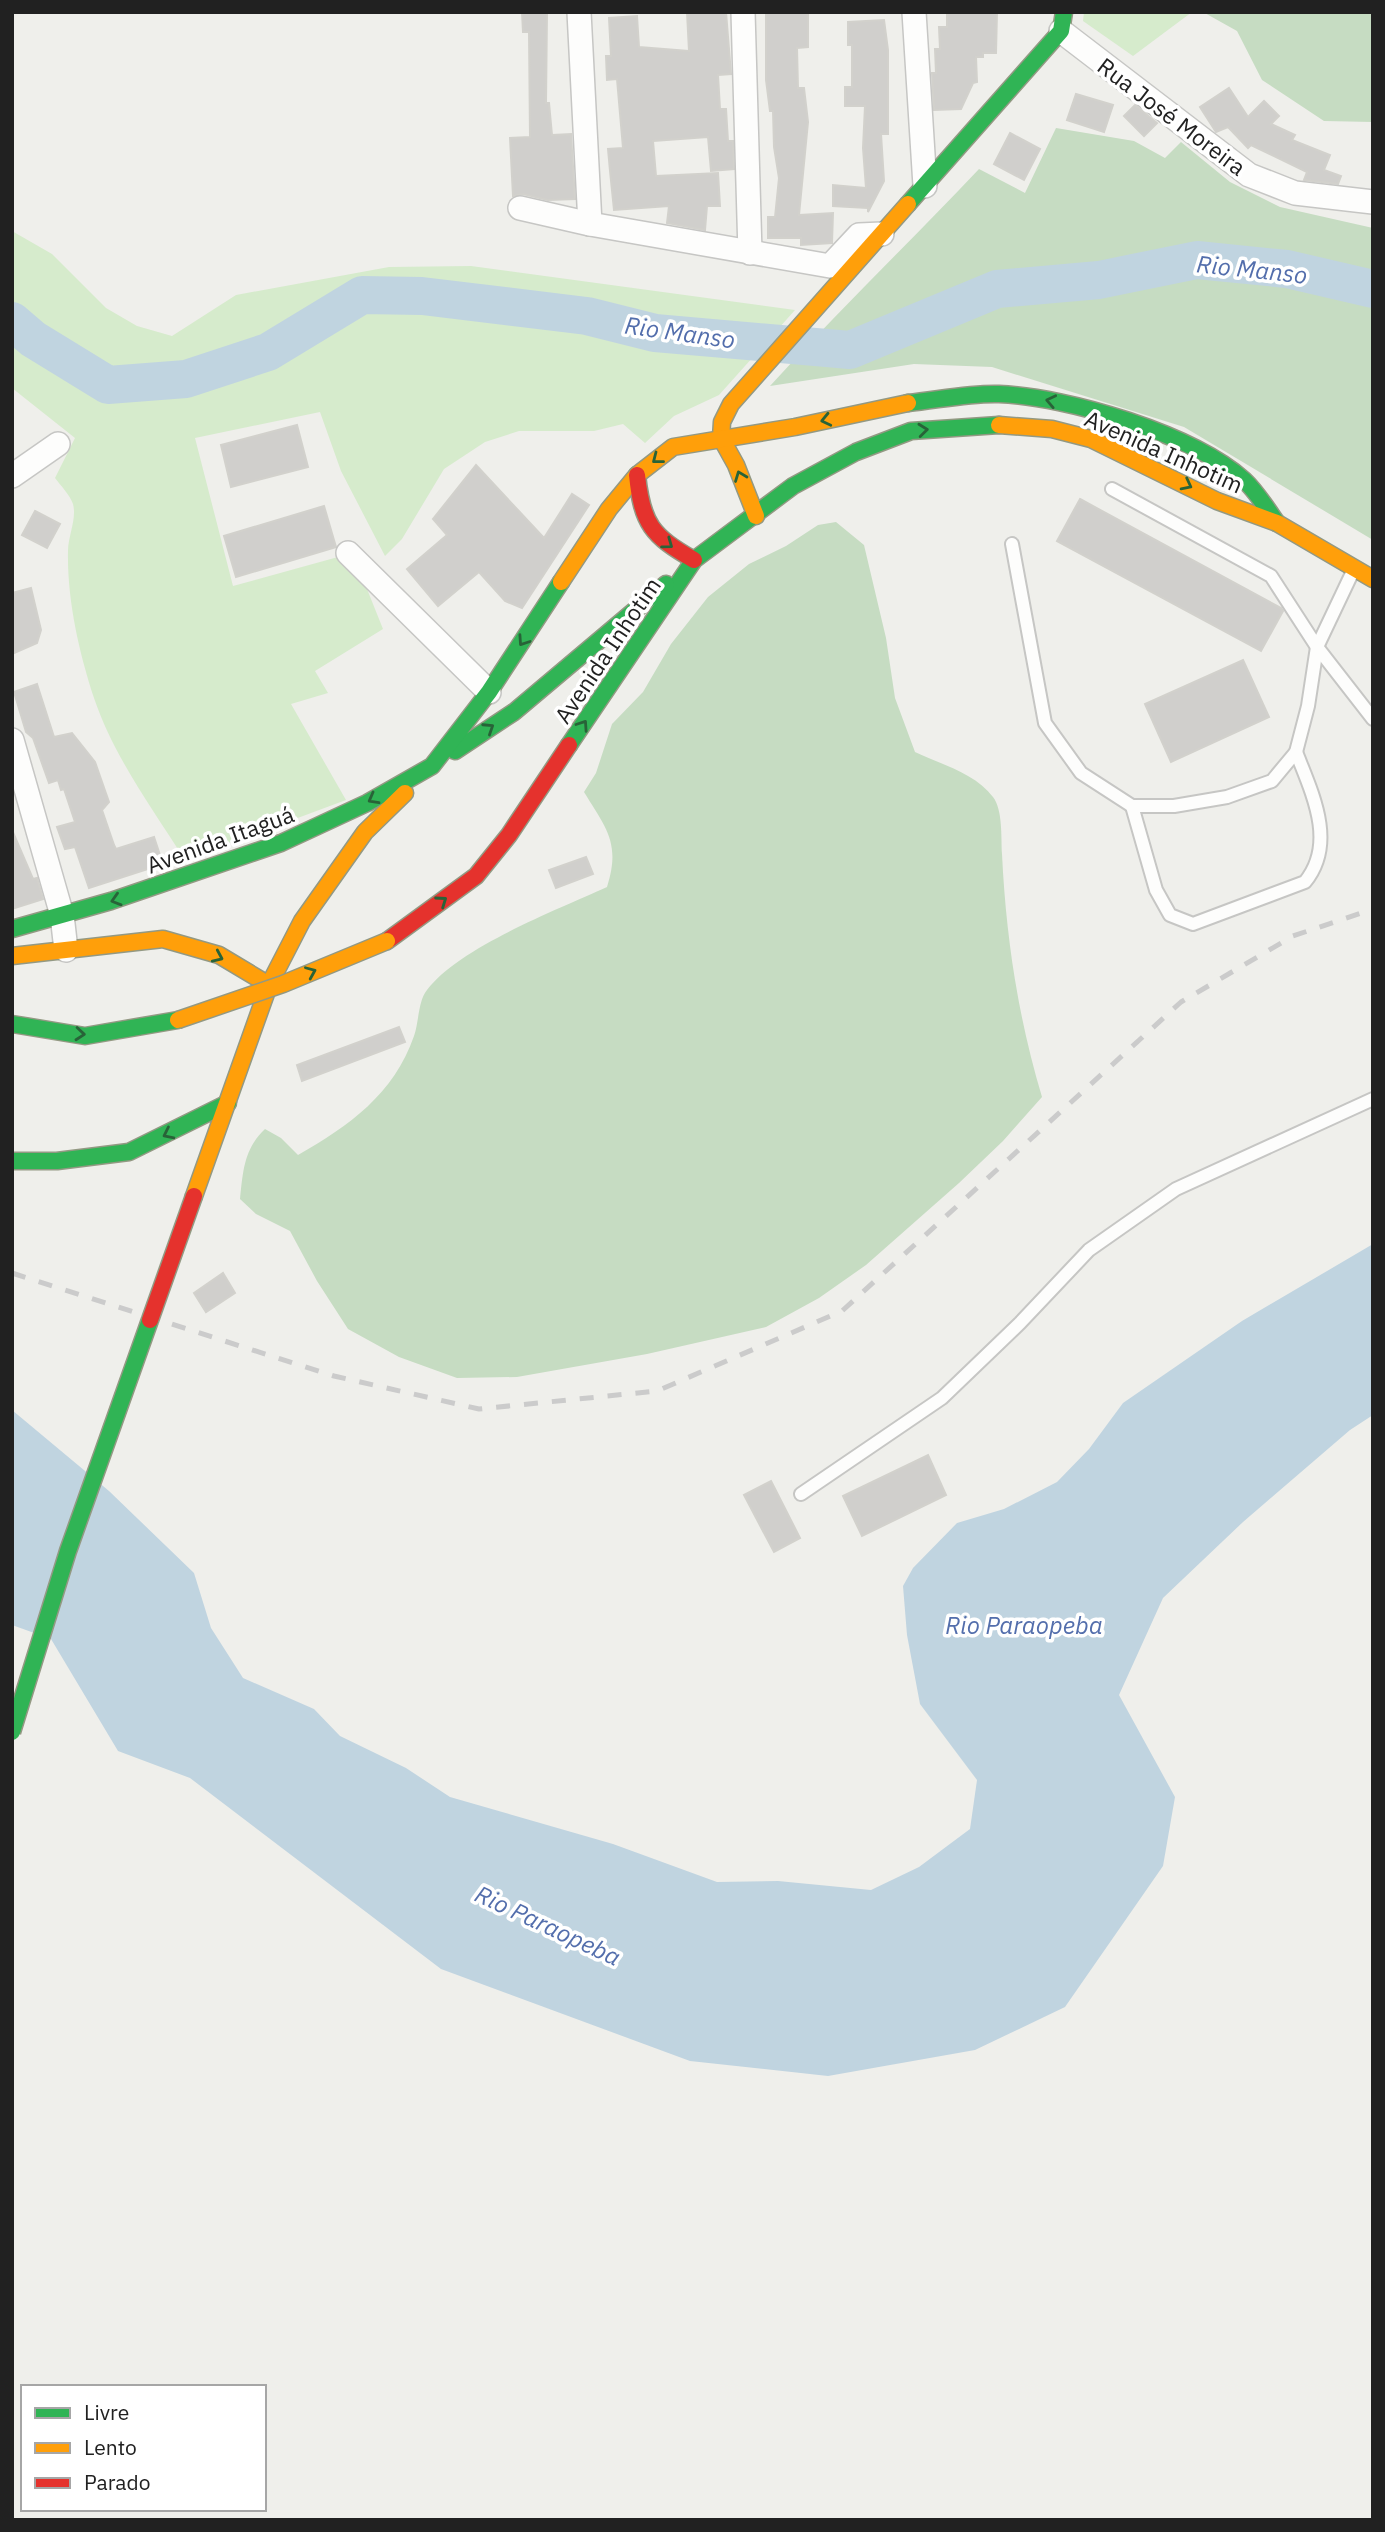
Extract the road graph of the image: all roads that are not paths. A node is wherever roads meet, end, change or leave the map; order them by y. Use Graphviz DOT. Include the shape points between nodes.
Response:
graph roads {
  1 [pos="579,12"];
  2 [pos="743,12"];
  3 [pos="914,12"];
  4 [pos="1062,22"];
  5 [pos="925,186"];
  6 [pos="1373,202"];
  7 [pos="520,208"];
  8 [pos="590,224"];
  9 [pos="882,234"];
  10 [pos="750,253"];
  11 [pos="721,438"];
  12 [pos="58,444"];
  13 [pos="637,475"];
  14 [pos="12,476"];
  15 [pos="1112,489"];
  16 [pos="755,516"];
  17 [pos="1277,523"];
  18 [pos="1012,544"];
  19 [pos="348,553"];
  20 [pos="694,560"];
  21 [pos="1354,569"];
  22 [pos="1373,579"];
  23 [pos="1317,647"];
  24 [pos="489,692"];
  25 [pos="1373,719"];
  26 [pos="12,740"];
  27 [pos="1296,752"];
  28 [pos="432,765"];
  29 [pos="1132,806"];
  30 [pos="62,915"];
  31 [pos="12,929"];
  32 [pos="66,950"];
  33 [pos="12,956"];
  34 [pos="269,985"];
  35 [pos="12,1024"];
  36 [pos="1373,1099"];
  37 [pos="228,1103"];
  38 [pos="12,1161"];
  39 [pos="800,1494"];
  40 [pos="12,1732"];
  1 -- 8 [label="street"];
  2 -- 10 [label="street"];
  3 -- 5 [label="street"];
  4 -- 5 [label="main road"];
  4 -- 6 [label="street, Rua José Moreira" via="1248,175 1295,192"];
  5 -- 9 [label="main road"];
  7 -- 8 [label="street"];
  8 -- 10 [label="street"];
  9 -- 10 [label="street" via="859,234 830,266"];
  9 -- 11 [label="main road" via="731,404 722,422"];
  11 -- 13 [label="main road, Avenida Inhotim, one-way" via="673,447"];
  16 -- 11 [label="main road, one-way"];
  17 -- 11 [label="main road, Avenida Inhotim, one-way" via="1245,481 1190,444 1164,432 1048,400 998,394 903,403"];
  12 -- 14 [label="street"];
  13 -- 20 [label="main road, one-way" via="639,508 648,528"];
  13 -- 24 [label="main road, Avenida Inhotim, one-way" via="609,509"];
  15 -- 23 [label="lane" via="1271,576"];
  16 -- 17 [label="main road, Avenida Inhotim, one-way" via="793,486 856,452 911,431 986,424 1052,429 1091,439 1217,501"];
  16 -- 20 [label="main road, Avenida Inhotim"];
  17 -- 21 [label="main road, Avenida Inhotim"];
  18 -- 29 [label="lane" via="1045,723 1081,773"];
  19 -- 24 [label="street"];
  28 -- 20 [label="main road, one-way" via="513,712"];
  35 -- 20 [label="main road, Avenida Inhotim, one-way, bridge" via="85,1036 178,1020 387,941 476,876 509,835"];
  21 -- 22 [label="main road, Avenida Inhotim"];
  21 -- 23 [label="lane"];
  23 -- 25 [label="lane"];
  23 -- 27 [label="lane"];
  24 -- 28 [label="main road, Avenida Inhotim"];
  26 -- 30 [label="street"];
  27 -- 29 [label="lane" via="1272,781 1227,797 1174,806"];
  27 -- 29 [label="lane" via="1315,800 1322,835 1314,871 1305,882 1193,924 1170,915 1156,890"];
  28 -- 30 [label="main road, Avenida Itaguá, one-way" via="367,803 153,895"];
  28 -- 34 [label="main road" via="365,832 331,876"];
  30 -- 31 [label="main road, Avenida Itaguá"];
  30 -- 32 [label="street"];
  32 -- 33 [label="main road"];
  32 -- 34 [label="main road, one-way" via="162,933 219,955"];
  34 -- 37 [label="main road"];
  36 -- 39 [label="lane" via="1176,1189 1089,1250 942,1398"];
  37 -- 38 [label="main road, one-way" via="129,1152"];
  37 -- 40 [label="main road, bridge" via="68,1551"];
}
